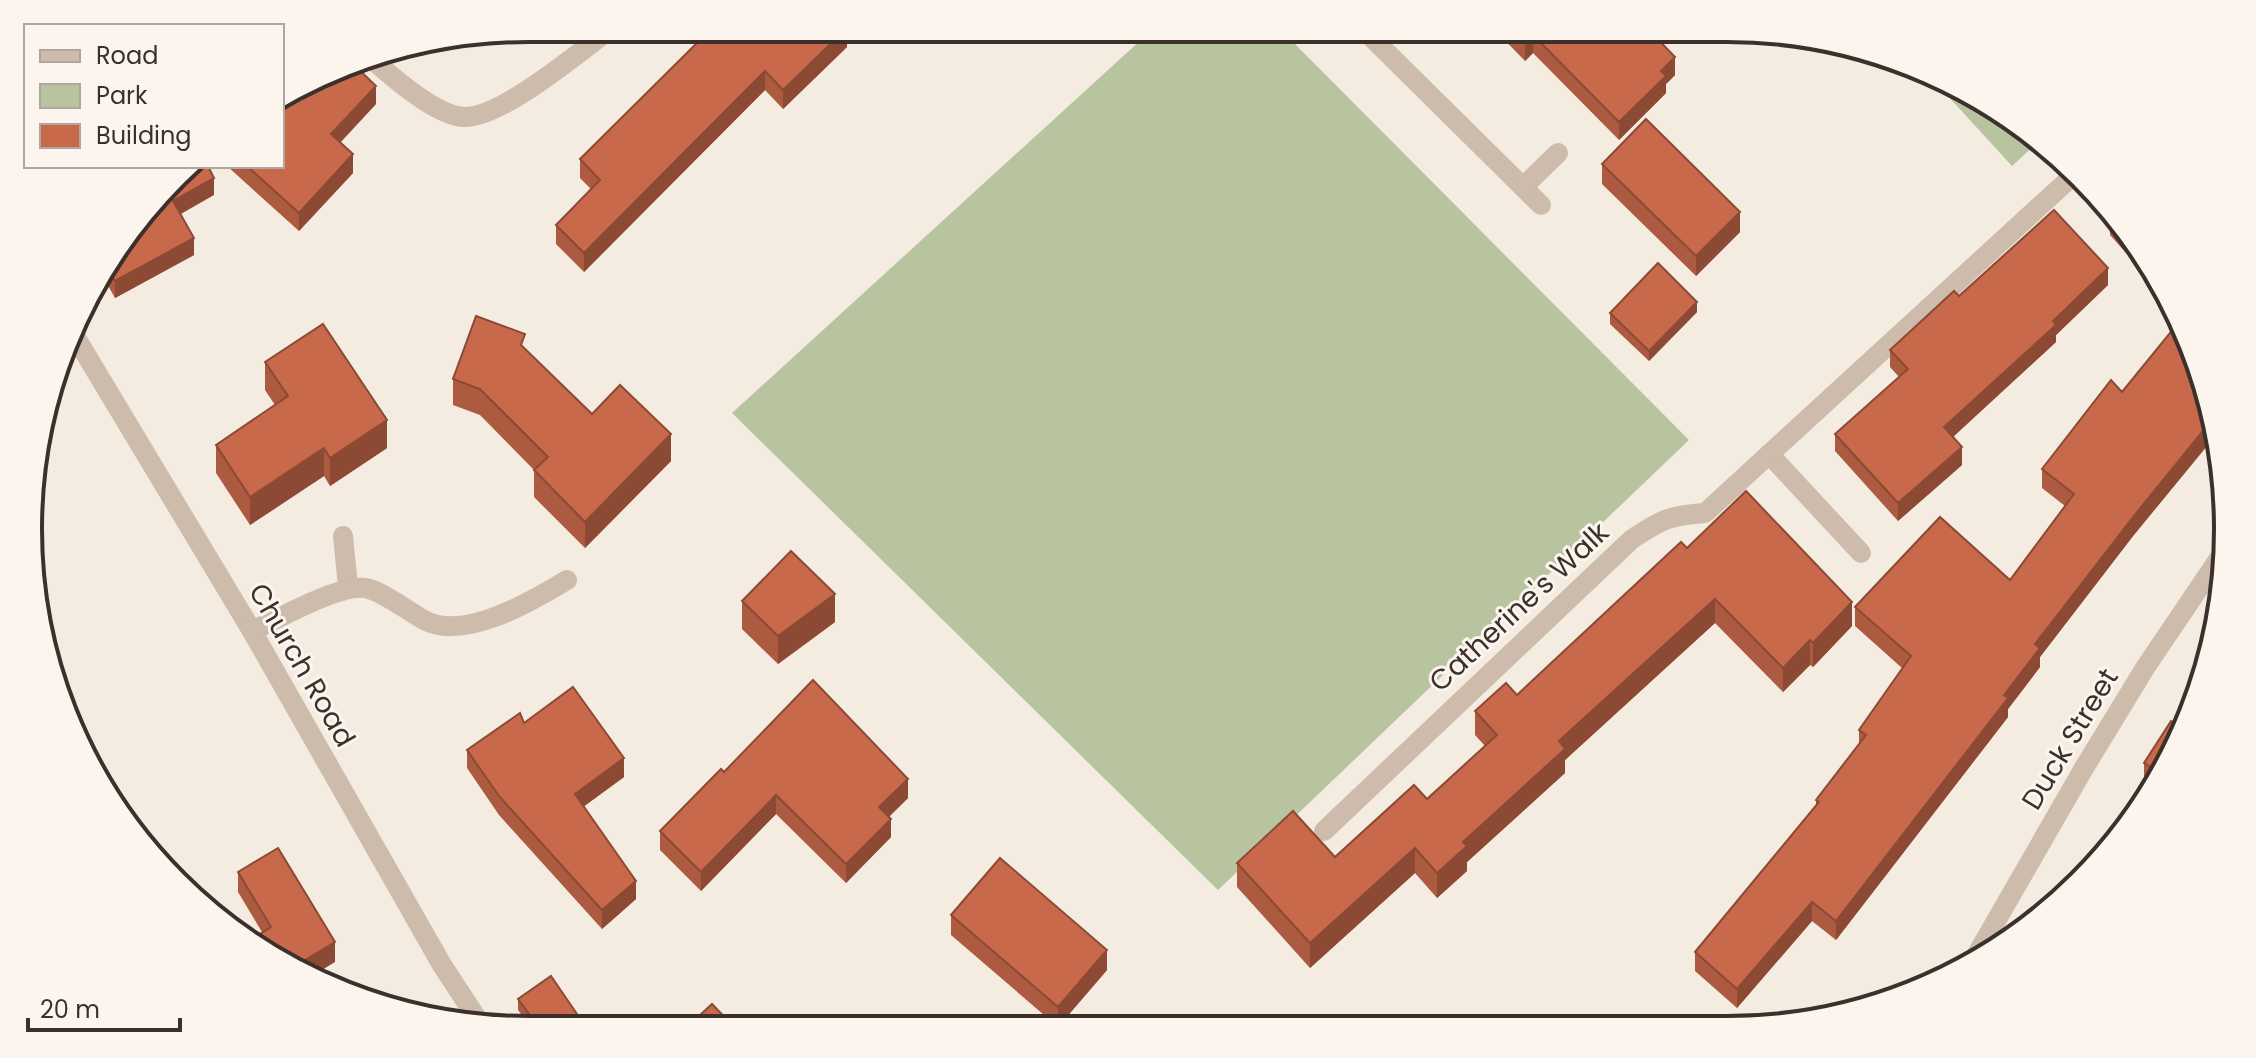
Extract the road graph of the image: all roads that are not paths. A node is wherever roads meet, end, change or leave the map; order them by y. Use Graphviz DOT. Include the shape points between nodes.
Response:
graph roads {
  1 [pos="592,42"];
  2 [pos="1376,42"];
  3 [pos="380,66"];
  4 [pos="1558,153"];
  5 [pos="2067,181"];
  6 [pos="1523,187"];
  7 [pos="1541,205"];
  8 [pos="79,343"];
  9 [pos="1769,454"];
  10 [pos="343,536"];
  11 [pos="1861,553"];
  12 [pos="2212,568"];
  13 [pos="567,580"];
  14 [pos="348,587"];
  15 [pos="252,631"];
  16 [pos="1324,831"];
  17 [pos="1983,943"];
  18 [pos="473,1013"];
  1 -- 3 [label="street" via="507,103 464,117 447,113 404,87"];
  2 -- 6 [label="street"];
  4 -- 6 [label="street"];
  5 -- 9 [label="street, Catherine's Walk"];
  6 -- 7 [label="street"];
  8 -- 15 [label="street, Church Road"];
  9 -- 11 [label="street"];
  9 -- 16 [label="street, Catherine's Walk" via="1705,513 1674,515 1632,539"];
  10 -- 14 [label="street"];
  12 -- 17 [label="street, Duck Street" via="2145,668"];
  13 -- 14 [label="street" via="506,614 450,626 429,623 369,588"];
  14 -- 15 [label="street"];
  15 -- 18 [label="street, Church Road"];
}
